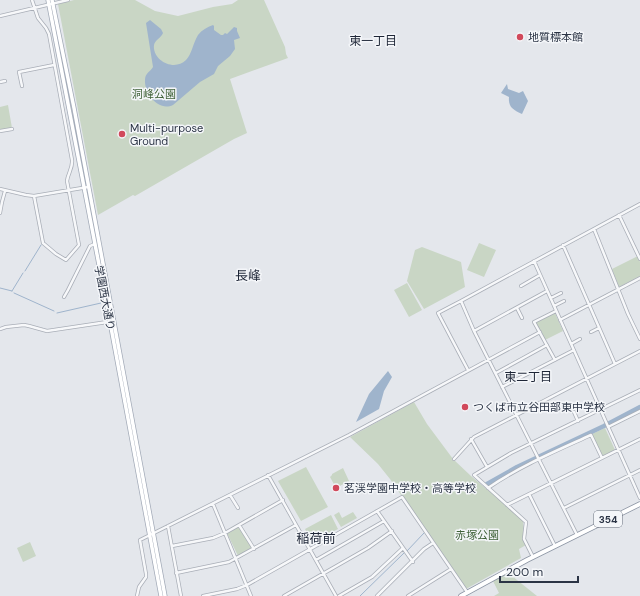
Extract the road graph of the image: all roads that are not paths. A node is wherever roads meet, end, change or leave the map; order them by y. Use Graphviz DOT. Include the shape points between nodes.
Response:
graph roads {
  1 [pos="32,0"];
  2 [pos="68,0"];
  3 [pos="51,2"];
  4 [pos="34,8"];
  5 [pos="0,16"];
  6 [pos="54,65"];
  7 [pos="0,82"];
  8 [pos="5,82"];
  9 [pos="22,86"];
  10 [pos="12,129"];
  11 [pos="0,131"];
  12 [pos="86,187"];
  13 [pos="0,190"];
  14 [pos="69,190"];
  15 [pos="5,191"];
  16 [pos="34,196"];
  17 [pos="640,204"];
  18 [pos="0,213"];
  19 [pos="619,215"];
  20 [pos="594,229"];
  21 [pos="95,244"];
  22 [pos="563,245"];
  23 [pos="640,259"];
  24 [pos="534,261"];
  25 [pos="540,275"];
  26 [pos="640,278"];
  27 [pos="521,286"];
  28 [pos="618,290"];
  29 [pos="547,291"];
  30 [pos="561,293"];
  31 [pos="64,296"];
  32 [pos="550,298"];
  33 [pos="461,301"];
  34 [pos="564,301"];
  35 [pos="589,304"];
  36 [pos="554,306"];
  37 [pos="517,308"];
  38 [pos="556,311"];
  39 [pos="522,318"];
  40 [pos="560,320"];
  41 [pos="112,321"];
  42 [pos="599,328"];
  43 [pos="0,329"];
  44 [pos="474,331"];
  45 [pos="540,332"];
  46 [pos="591,332"];
  47 [pos="580,339"];
  48 [pos="640,339"];
  49 [pos="571,344"];
  50 [pos="547,345"];
  51 [pos="574,350"];
  52 [pos="640,351"];
  53 [pos="489,359"];
  54 [pos="555,360"];
  55 [pos="615,364"];
  56 [pos="468,370"];
  57 [pos="496,373"];
  58 [pos="586,379"];
  59 [pos="502,387"];
  60 [pos="640,390"];
  61 [pos="601,410"];
  62 [pos="640,410"];
  63 [pos="574,412"];
  64 [pos="517,414"];
  65 [pos="578,421"];
  66 [pos="608,427"];
  67 [pos="640,438"];
  68 [pos="471,439"];
  69 [pos="531,444"];
  70 [pos="618,450"];
  71 [pos="538,458"];
  72 [pos="602,458"];
  73 [pos="454,459"];
  74 [pos="488,467"];
  75 [pos="640,470"];
  76 [pos="268,475"];
  77 [pos="630,475"];
  78 [pos="551,483"];
  79 [pos="488,488"];
  80 [pos="529,494"];
  81 [pos="230,495"];
  82 [pos="640,498"];
  83 [pos="282,500"];
  84 [pos="213,504"];
  85 [pos="640,504"];
  86 [pos="507,505"];
  87 [pos="238,508"];
  88 [pos="564,508"];
  89 [pos="377,511"];
  90 [pos="384,521"];
  91 [pos="239,525"];
  92 [pos="296,525"];
  93 [pos="168,526"];
  94 [pos="392,532"];
  95 [pos="225,533"];
  96 [pos="151,534"];
  97 [pos="577,535"];
  98 [pos="433,543"];
  99 [pos="172,546"];
  100 [pos="555,546"];
  101 [pos="403,548"];
  102 [pos="254,549"];
  103 [pos="310,549"];
  104 [pos="533,557"];
  105 [pos="236,559"];
  106 [pos="316,560"];
  107 [pos="413,562"];
  108 [pos="451,569"];
  109 [pos="176,573"];
  110 [pos="324,573"];
  111 [pos="247,585"];
  112 [pos="467,592"];
  113 [pos="137,596"];
  114 [pos="161,596"];
  115 [pos="165,596"];
  116 [pos="181,596"];
  117 [pos="203,596"];
  118 [pos="251,596"];
  119 [pos="284,596"];
  120 [pos="338,596"];
  121 [pos="377,596"];
  122 [pos="408,596"];
  123 [pos="460,596"];
  1 -- 4 [label="street"];
  2 -- 3 [label="street"];
  3 -- 4 [label="street"];
  3 -- 12 [label="main road, 学園西大通り"];
  4 -- 5 [label="street"];
  4 -- 6 [label="street" via="47,30"];
  6 -- 9 [label="street" via="19,72"];
  6 -- 14 [label="street" via="72,160 68,177"];
  7 -- 8 [label="street"];
  10 -- 11 [label="street"];
  12 -- 14 [label="street"];
  12 -- 21 [label="main road, 学園西大通り"];
  12 -- 41 [label="main road, 学園西大通り"];
  13 -- 15 [label="street"];
  14 -- 16 [label="street"];
  14 -- 16 [label="street" via="79,245 66,260 43,243"];
  15 -- 16 [label="street"];
  15 -- 18 [label="street"];
  17 -- 19 [label="street"];
  19 -- 20 [label="street"];
  19 -- 23 [label="street"];
  20 -- 22 [label="street"];
  20 -- 28 [label="street"];
  21 -- 31 [label="street" via="90,246"];
  21 -- 41 [label="main road, 学園西大通り"];
  22 -- 24 [label="street"];
  22 -- 35 [label="street"];
  24 -- 25 [label="street"];
  24 -- 33 [label="street"];
  25 -- 27 [label="street"];
  25 -- 29 [label="street"];
  26 -- 28 [label="street"];
  28 -- 35 [label="street"];
  28 -- 48 [label="street"];
  29 -- 32 [label="street"];
  29 -- 37 [label="street"];
  30 -- 32 [label="street"];
  32 -- 36 [label="street"];
  33 -- 44 [label="street"];
  33 -- 56 [label="street" via="438,313"];
  34 -- 36 [label="street"];
  35 -- 40 [label="street"];
  35 -- 42 [label="street"];
  36 -- 38 [label="street"];
  37 -- 39 [label="street"];
  37 -- 44 [label="street"];
  38 -- 40 [label="street"];
  38 -- 45 [label="street" via="534,322"];
  40 -- 49 [label="street"];
  41 -- 43 [label="street" via="47,331 24,325"];
  41 -- 96 [label="main road, 学園西大通り"];
  42 -- 46 [label="street"];
  42 -- 55 [label="street"];
  44 -- 53 [label="street"];
  45 -- 50 [label="street"];
  45 -- 53 [label="street"];
  47 -- 49 [label="street"];
  49 -- 51 [label="street"];
  50 -- 54 [label="street"];
  50 -- 57 [label="street"];
  51 -- 54 [label="street"];
  51 -- 58 [label="street"];
  52 -- 55 [label="street"];
  53 -- 56 [label="street"];
  53 -- 57 [label="street"];
  54 -- 59 [label="street"];
  55 -- 58 [label="street"];
  56 -- 76 [label="street" via="349,435"];
  57 -- 59 [label="street"];
  58 -- 61 [label="street"];
  58 -- 64 [label="street"];
  59 -- 64 [label="street"];
  60 -- 61 [label="street"];
  61 -- 65 [label="street"];
  61 -- 66 [label="street"];
  62 -- 66 [label="street"];
  63 -- 65 [label="street"];
  64 -- 68 [label="street"];
  64 -- 69 [label="street"];
  65 -- 69 [label="street"];
  66 -- 70 [label="street"];
  67 -- 70 [label="street"];
  68 -- 73 [label="street"];
  68 -- 74 [label="street"];
  69 -- 71 [label="street"];
  69 -- 74 [label="street"];
  70 -- 72 [label="street"];
  70 -- 77 [label="street"];
  71 -- 72 [label="street" via="591,435"];
  71 -- 78 [label="street"];
  71 -- 79 [label="street"];
  72 -- 78 [label="street"];
  74 -- 79 [label="street" via="474,475"];
  75 -- 77 [label="street"];
  76 -- 81 [label="street"];
  76 -- 83 [label="street"];
  77 -- 82 [label="street"];
  77 -- 88 [label="street"];
  78 -- 80 [label="street"];
  78 -- 88 [label="street"];
  79 -- 86 [label="street"];
  80 -- 86 [label="street"];
  80 -- 100 [label="street"];
  81 -- 84 [label="street"];
  81 -- 87 [label="street"];
  83 -- 91 [label="street"];
  83 -- 92 [label="street"];
  84 -- 93 [label="street"];
  84 -- 95 [label="street"];
  85 -- 97 [label="highway, 354"];
  86 -- 104 [label="street" via="526,522 524,539"];
  88 -- 97 [label="street"];
  89 -- 90 [label="street"];
  89 -- 98 [label="street" via="402,497"];
  89 -- 103 [label="street"];
  90 -- 94 [label="street"];
  90 -- 106 [label="street"];
  91 -- 95 [label="street"];
  91 -- 102 [label="street"];
  92 -- 102 [label="street"];
  92 -- 103 [label="street"];
  93 -- 96 [label="street"];
  93 -- 99 [label="street"];
  94 -- 101 [label="street"];
  94 -- 110 [label="street"];
  95 -- 99 [label="street"];
  95 -- 105 [label="street"];
  96 -- 113 [label="street" via="140,540 146,577 139,587"];
  96 -- 114 [label="main road, 学園西大通り"];
  96 -- 115 [label="main road, 学園西大通り"];
  97 -- 100 [label="highway, 354"];
  98 -- 107 [label="street"];
  98 -- 108 [label="street"];
  99 -- 109 [label="street"];
  100 -- 104 [label="highway, 354"];
  101 -- 107 [label="street"];
  101 -- 120 [label="street" via="372,577"];
  102 -- 105 [label="street"];
  103 -- 106 [label="street"];
  103 -- 111 [label="street"];
  104 -- 112 [label="highway, 354"];
  105 -- 109 [label="street" via="224,564"];
  105 -- 111 [label="street"];
  106 -- 110 [label="street"];
  107 -- 121 [label="street"];
  108 -- 112 [label="street"];
  108 -- 122 [label="street"];
  109 -- 116 [label="street"];
  110 -- 119 [label="street"];
  110 -- 120 [label="street"];
  111 -- 117 [label="street"];
  111 -- 118 [label="street"];
  112 -- 123 [label="highway, 354"];
}
